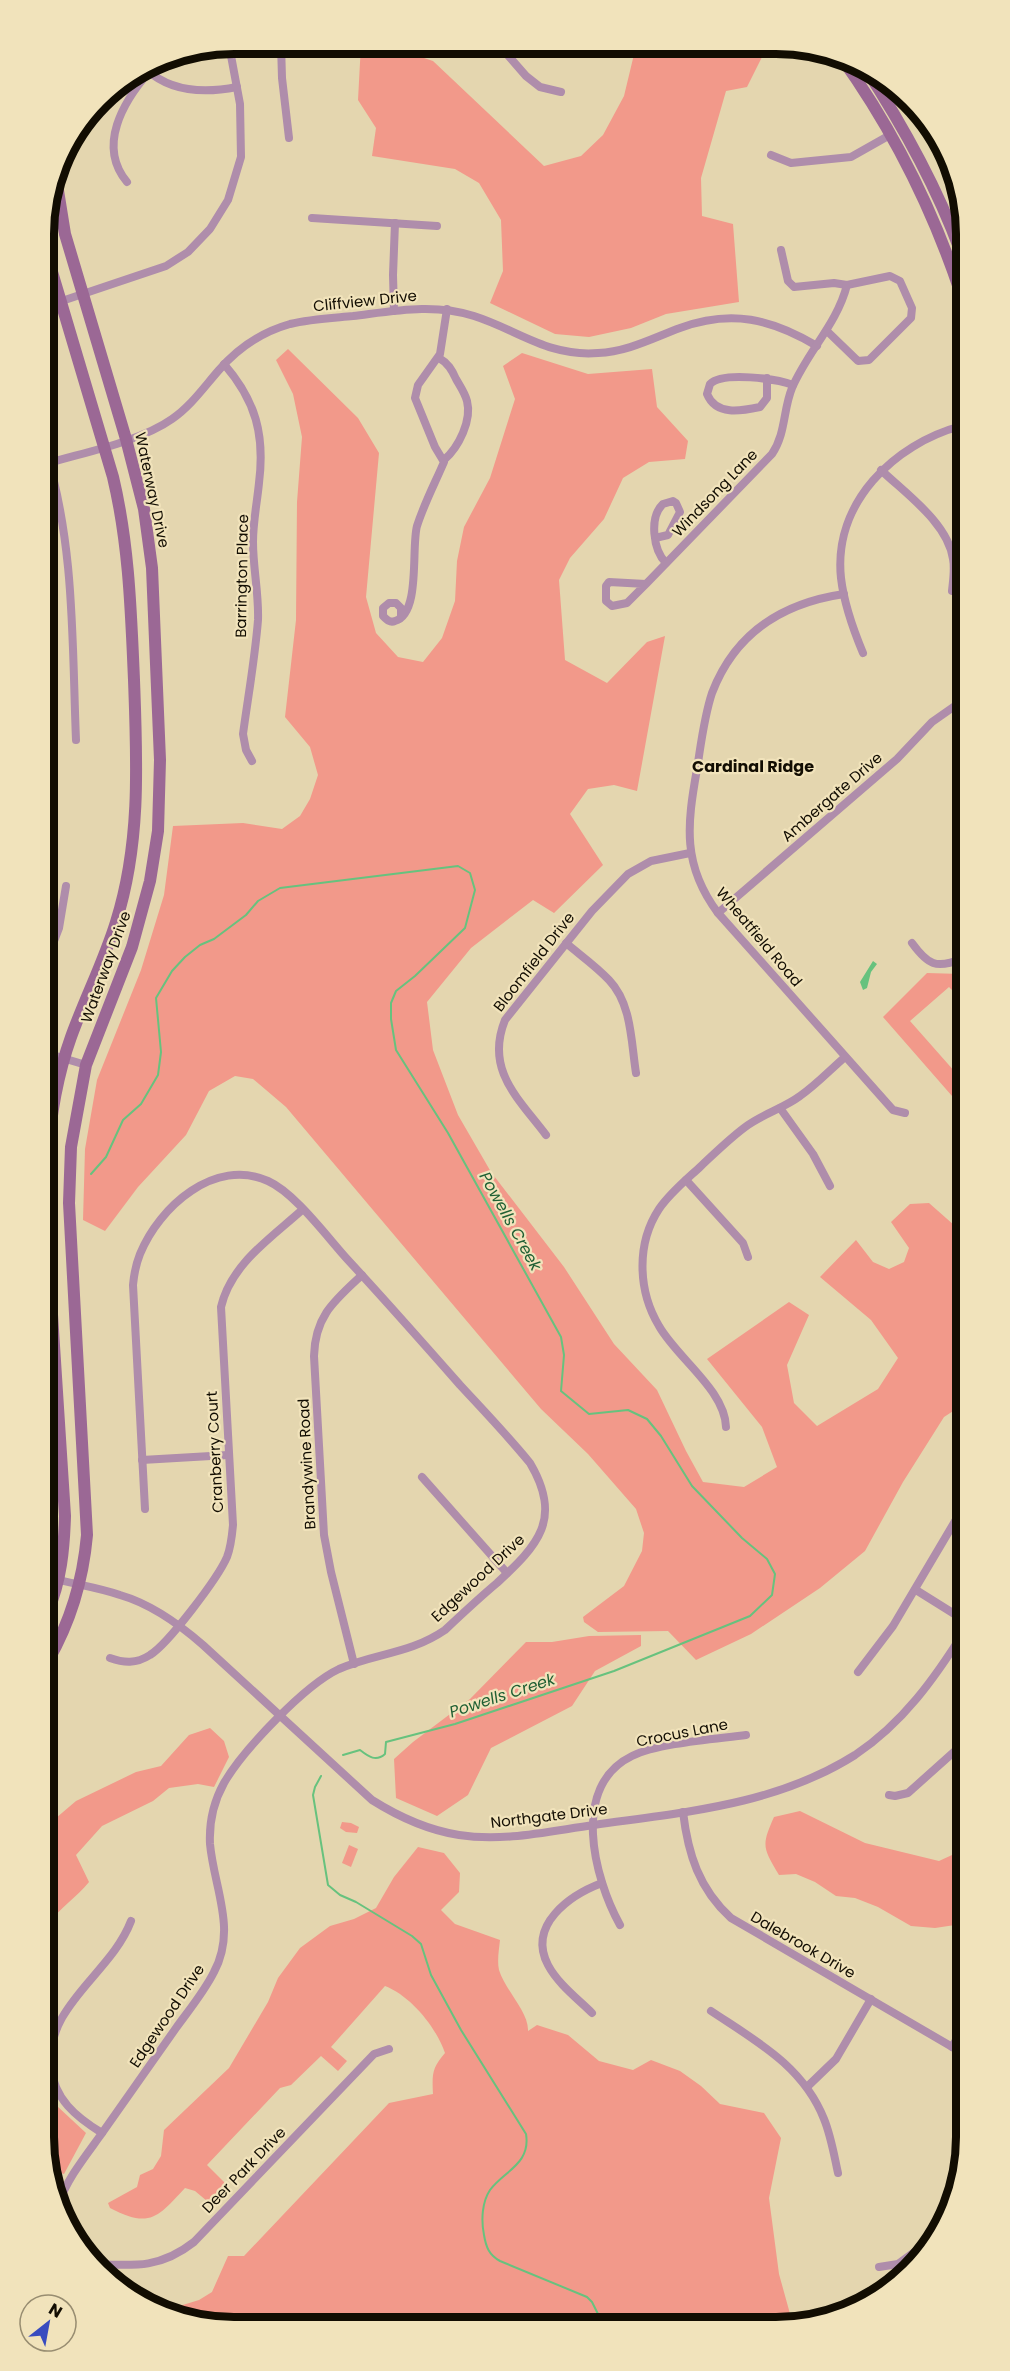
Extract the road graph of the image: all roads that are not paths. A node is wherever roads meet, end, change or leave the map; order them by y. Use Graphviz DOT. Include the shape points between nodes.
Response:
graph roads {
  1 [pos="231,54"];
  2 [pos="281,54"];
  3 [pos="508,54"];
  4 [pos="849,70"];
  5 [pos="153,74"];
  6 [pos="140,80"];
  7 [pos="875,84"];
  8 [pos="237,87"];
  9 [pos="561,92"];
  10 [pos="890,135"];
  11 [pos="289,138"];
  12 [pos="771,155"];
  13 [pos="127,182"];
  14 [pos="59,195"];
  15 [pos="312,219"];
  16 [pos="395,223"];
  17 [pos="437,226"];
  18 [pos="956,240"];
  19 [pos="781,250"];
  20 [pos="54,281"];
  21 [pos="956,281"];
  22 [pos="847,285"];
  23 [pos="83,295"];
  24 [pos="60,302"];
  25 [pos="54,304"];
  26 [pos="447,309"];
  27 [pos="394,311"];
  28 [pos="827,331"];
  29 [pos="818,346"];
  30 [pos="439,358"];
  31 [pos="224,364"];
  32 [pos="767,378"];
  33 [pos="793,385"];
  34 [pos="956,428"];
  35 [pos="126,439"];
  36 [pos="104,447"];
  37 [pos="444,460"];
  38 [pos="54,462"];
  39 [pos="881,470"];
  40 [pos="54,489"];
  41 [pos="655,538"];
  42 [pos="666,563"];
  43 [pos="646,584"];
  44 [pos="952,591"];
  45 [pos="844,594"];
  46 [pos="400,617"];
  47 [pos="863,653"];
  48 [pos="956,704"];
  49 [pos="76,740"];
  50 [pos="252,760"];
  51 [pos="690,853"];
  52 [pos="66,886"];
  53 [pos="718,913"];
  54 [pos="54,941"];
  55 [pos="566,943"];
  56 [pos="912,944"];
  57 [pos="956,961"];
  58 [pos="54,1056"];
  59 [pos="845,1057"];
  60 [pos="64,1059"];
  61 [pos="86,1065"];
  62 [pos="636,1073"];
  63 [pos="54,1102"];
  64 [pos="780,1108"];
  65 [pos="905,1113"];
  66 [pos="546,1135"];
  67 [pos="686,1179"];
  68 [pos="830,1186"];
  69 [pos="302,1209"];
  70 [pos="748,1257"];
  71 [pos="362,1275"];
  72 [pos="54,1346"];
  73 [pos="726,1427"];
  74 [pos="228,1455"];
  75 [pos="142,1460"];
  76 [pos="422,1477"];
  77 [pos="145,1509"];
  78 [pos="956,1520"];
  79 [pos="507,1573"];
  80 [pos="54,1575"];
  81 [pos="54,1579"];
  82 [pos="80,1585"];
  83 [pos="916,1590"];
  84 [pos="956,1615"];
  85 [pos="179,1625"];
  86 [pos="956,1643"];
  87 [pos="54,1650"];
  88 [pos="110,1658"];
  89 [pos="354,1664"];
  90 [pos="858,1672"];
  91 [pos="281,1717"];
  92 [pos="746,1735"];
  93 [pos="956,1750"];
  94 [pos="889,1795"];
  95 [pos="683,1812"];
  96 [pos="593,1825"];
  97 [pos="602,1883"];
  98 [pos="131,1921"];
  99 [pos="620,1925"];
  100 [pos="871,2000"];
  101 [pos="711,2011"];
  102 [pos="592,2013"];
  103 [pos="54,2033"];
  104 [pos="956,2039"];
  105 [pos="952,2046"];
  106 [pos="389,2049"];
  107 [pos="956,2049"];
  108 [pos="54,2078"];
  109 [pos="807,2087"];
  110 [pos="102,2133"];
  111 [pos="838,2173"];
  112 [pos="64,2193"];
  113 [pos="914,2252"];
  114 [pos="107,2264"];
  115 [pos="879,2267"];
  1 -- 8 [label="street"];
  2 -- 11 [label="street"];
  3 -- 9 [label="street" via="540,87"];
  4 -- 10 [label="main road"];
  5 -- 8 [label="street" via="168,83 195,90"];
  6 -- 13 [label="street" via="124,104 116,131 114,157"];
  7 -- 18 [label="main road" via="917,155"];
  8 -- 23 [label="street" via="242,123 239,168 228,200 210,229 188,252 166,266"];
  10 -- 12 [label="street" via="851,157 791,163"];
  10 -- 21 [label="main road" via="922,196"];
  14 -- 23 [label="main road, Waterway Drive" via="65,234"];
  15 -- 16 [label="street"];
  16 -- 17 [label="street"];
  16 -- 27 [label="street"];
  19 -- 22 [label="street" via="788,281 794,287"];
  20 -- 24 [label="main road, Waterway Drive"];
  22 -- 28 [label="street"];
  22 -- 28 [label="street" via="896,278 912,308 911,318 865,362 858,361"];
  23 -- 24 [label="street"];
  23 -- 35 [label="main road, Waterway Drive"];
  24 -- 25 [label="street"];
  24 -- 36 [label="main road, Waterway Drive"];
  26 -- 27 [label="street, Cliffview Drive"];
  26 -- 29 [label="street, Cliffview Drive" via="570,353 616,351 696,323 727,318 773,324"];
  26 -- 30 [label="street"];
  27 -- 31 [label="street, Cliffview Drive" via="288,325 259,337"];
  28 -- 29 [label="street, Windsong Lane"];
  29 -- 33 [label="street, Windsong Lane"];
  30 -- 37 [label="street" via="418,385 415,398"];
  30 -- 37 [label="street" via="450,366 468,407 459,441"];
  31 -- 35 [label="street, Cliffview Drive" via="172,420"];
  31 -- 50 [label="street, Barrington Place" via="249,399 261,443 253,541 258,620 243,734"];
  32 -- 32 [label="street" via="717,379 710,384 707,394 711,401 732,412 760,407 767,398"];
  32 -- 33 [label="street"];
  33 -- 42 [label="street, Windsong Lane" via="782,437 772,454"];
  34 -- 39 [label="street" via="915,444"];
  35 -- 36 [label="street, Cliffview Drive"];
  35 -- 61 [label="main road, Waterway Drive" via="144,509 152,568 160,760 158,831 150,882 132,947"];
  36 -- 38 [label="street, Cliffview Drive"];
  36 -- 60 [label="main road, Waterway Drive" via="121,515 129,573 136,806 129,869 116,922"];
  37 -- 46 [label="street" via="417,525 413,590"];
  39 -- 44 [label="street" via="946,537 954,563"];
  39 -- 45 [label="street" via="861,497 848,527 842,559"];
  40 -- 49 [label="street" via="66,552"];
  41 -- 42 [label="street" via="657,551"];
  42 -- 43 [label="street, Windsong Lane"];
  43 -- 43 [label="street, Windsong Lane" via="623,605 612,606 606,601 609,582"];
  45 -- 47 [label="street"];
  45 -- 51 [label="street, Wheatfield Road" via="779,614 746,639 727,663 708,709 691,805"];
  48 -- 53 [label="street, Ambergate Drive"];
  51 -- 53 [label="street, Wheatfield Road" via="699,882"];
  51 -- 55 [label="street, Bloomfield Drive" via="651,861 628,874"];
  52 -- 54 [label="street"];
  53 -- 59 [label="street, Wheatfield Road"];
  55 -- 62 [label="street" via="608,979 621,998"];
  55 -- 66 [label="street, Bloomfield Drive" via="510,1010 499,1038 498,1060 504,1079"];
  56 -- 57 [label="street" via="929,963"];
  58 -- 60 [label="street"];
  59 -- 64 [label="street" via="802,1095"];
  59 -- 65 [label="street, Wheatfield Road" via="893,1110"];
  60 -- 61 [label="street"];
  60 -- 63 [label="main road, Waterway Drive"];
  61 -- 82 [label="main road, Waterway Drive" via="69,1178 87,1512"];
  64 -- 67 [label="street" via="750,1123"];
  64 -- 68 [label="street"];
  67 -- 70 [label="street" via="743,1243"];
  67 -- 73 [label="street" via="659,1209 648,1232 642,1261 644,1287 660,1328 720,1403"];
  69 -- 71 [label="street, Edgewood Drive"];
  69 -- 74 [label="street, Cranberry Court" via="242,1265 224,1296 220,1319"];
  69 -- 75 [label="street, Edgewood Drive" via="267,1180 246,1174 226,1175 203,1183 179,1201 146,1241 132,1285"];
  71 -- 79 [label="street, Edgewood Drive" via="522,1453 537,1476 544,1498 542,1527 534,1546"];
  71 -- 89 [label="street, Brandywine Road" via="327,1310 316,1333 314,1356 324,1535"];
  72 -- 80 [label="main road" via="65,1516 64,1538"];
  74 -- 75 [label="street"];
  74 -- 85 [label="street, Cranberry Court" via="231,1546 219,1572"];
  75 -- 77 [label="street, Edgewood Drive"];
  76 -- 79 [label="street"];
  78 -- 83 [label="street"];
  79 -- 89 [label="street, Edgewood Drive" via="432,1638"];
  81 -- 82 [label="street, Northgate Drive"];
  82 -- 85 [label="street, Northgate Drive" via="137,1601"];
  82 -- 87 [label="main road, Waterway Drive" via="67,1626"];
  83 -- 84 [label="street"];
  83 -- 90 [label="street"];
  85 -- 88 [label="street, Cranberry Court" via="149,1656 129,1662"];
  85 -- 91 [label="street, Northgate Drive"];
  86 -- 95 [label="street, Northgate Drive" via="912,1705 879,1737 835,1766 785,1790"];
  89 -- 91 [label="street, Edgewood Drive" via="312,1685"];
  91 -- 96 [label="street, Northgate Drive" via="366,1795 421,1826 459,1835 500,1838"];
  91 -- 110 [label="street, Edgewood Drive" via="235,1767 214,1808 211,1852 225,1920 219,1962"];
  92 -- 96 [label="street, Crocus Lane" via="632,1756 614,1769 601,1787"];
  93 -- 94 [label="street" via="908,1793"];
  95 -- 96 [label="street, Northgate Drive"];
  95 -- 100 [label="street, Dalebrook Drive" via="686,1840 697,1873 722,1910 744,1927"];
  96 -- 97 [label="street, Crocus Lane"];
  97 -- 99 [label="street, Crocus Lane"];
  97 -- 102 [label="street" via="566,1902 551,1920 544,1939 548,1965"];
  98 -- 103 [label="street"];
  100 -- 105 [label="street, Dalebrook Drive"];
  100 -- 109 [label="street" via="836,2059"];
  101 -- 109 [label="street" via="774,2053"];
  104 -- 105 [label="street"];
  105 -- 107 [label="street, Dalebrook Drive"];
  106 -- 114 [label="street, Deer Park Drive" via="374,2054 184,2250 149,2264"];
  108 -- 110 [label="street" via="63,2100 83,2121"];
  109 -- 111 [label="street" via="824,2119"];
  110 -- 112 [label="street, Edgewood Drive"];
  113 -- 115 [label="street" via="898,2264"];
}
